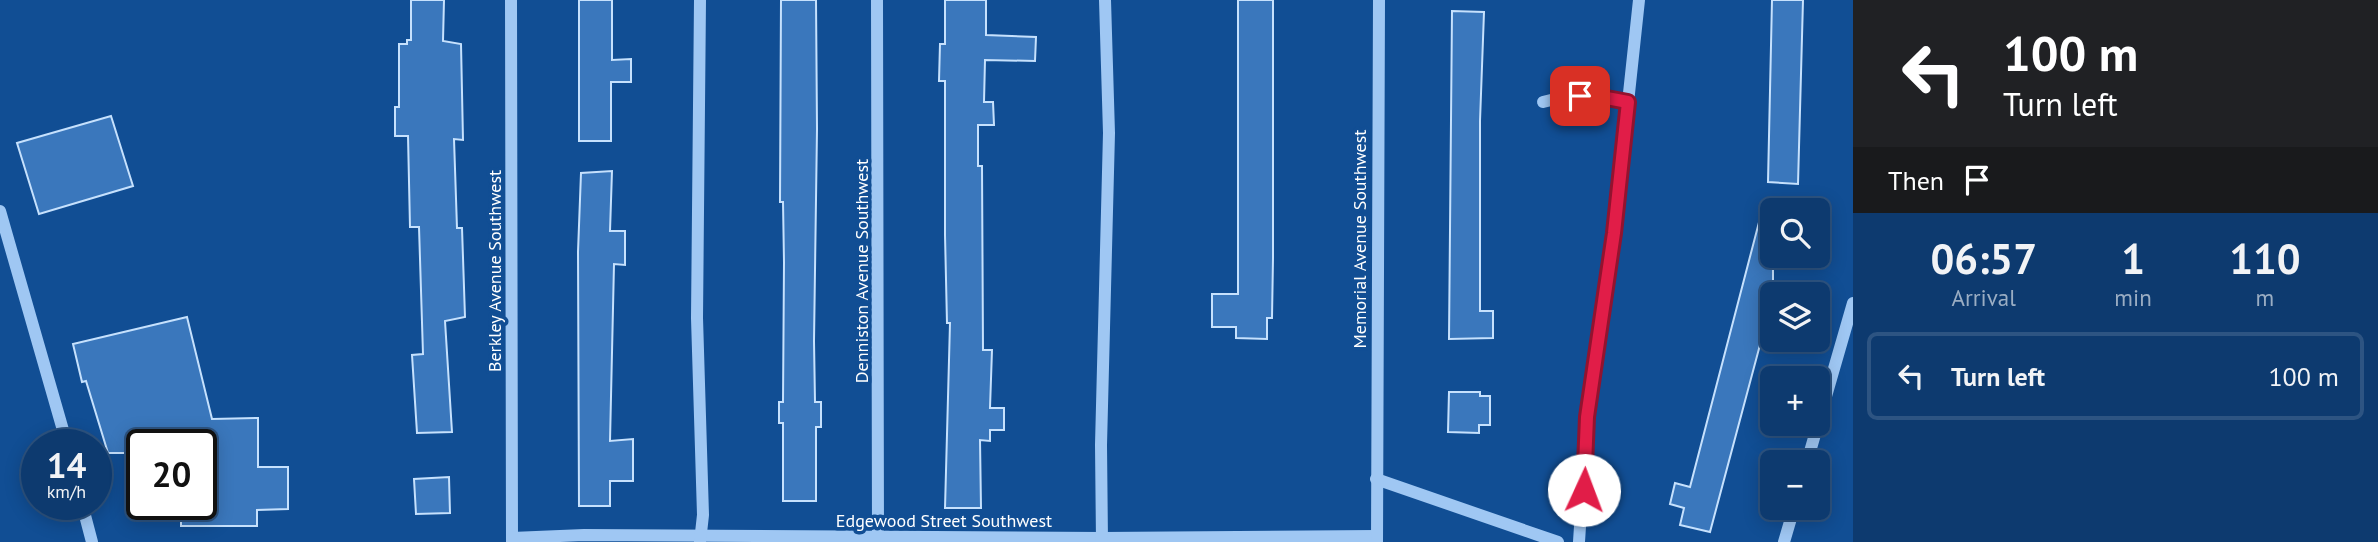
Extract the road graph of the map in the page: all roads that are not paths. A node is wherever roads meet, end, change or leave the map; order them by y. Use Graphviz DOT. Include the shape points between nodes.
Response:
graph roads {
  1 [pos="511,0"];
  2 [pos="700,0"];
  3 [pos="877,0"];
  4 [pos="1105,0"];
  5 [pos="1379,0"];
  6 [pos="1639,0"];
  7 [pos="1543,102"];
  8 [pos="1628,102"];
  9 [pos="0,211"];
  10 [pos="1853,303"];
  11 [pos="63,429"];
  12 [pos="1810,450"];
  13 [pos="1376,479"];
  14 [pos="86,520"];
  15 [pos="1790,520"];
  16 [pos="700,539"];
  17 [pos="1377,539"];
  18 [pos="512,540"];
  19 [pos="878,540"];
  20 [pos="1102,540"];
  21 [pos="92,542"];
  22 [pos="1558,542"];
  23 [pos="1579,542"];
  24 [pos="1784,542"];
  1 -- 18 [label="street, Berkley Avenue Southwest"];
  2 -- 16 [label="street"];
  3 -- 19 [label="street, Denniston Avenue Southwest"];
  4 -- 20 [label="street" via="1110,133"];
  5 -- 13 [label="street, Memorial Avenue Southwest"];
  6 -- 8 [label="street"];
  7 -- 8 [label="street" via="1564,96 1596,96"];
  8 -- 23 [label="street" via="1587,417"];
  9 -- 11 [label="street"];
  10 -- 12 [label="street"];
  13 -- 17 [label="street, Memorial Avenue Southwest"];
  13 -- 22 [label="street"];
  14 -- 21 [label="street"];
  15 -- 24 [label="street"];
  16 -- 18 [label="street, Edgewood Street Southwest" via="584,536"];
  16 -- 19 [label="street, Edgewood Street Southwest"];
  17 -- 20 [label="street, Edgewood Street Southwest"];
  19 -- 20 [label="street, Edgewood Street Southwest"];
}
